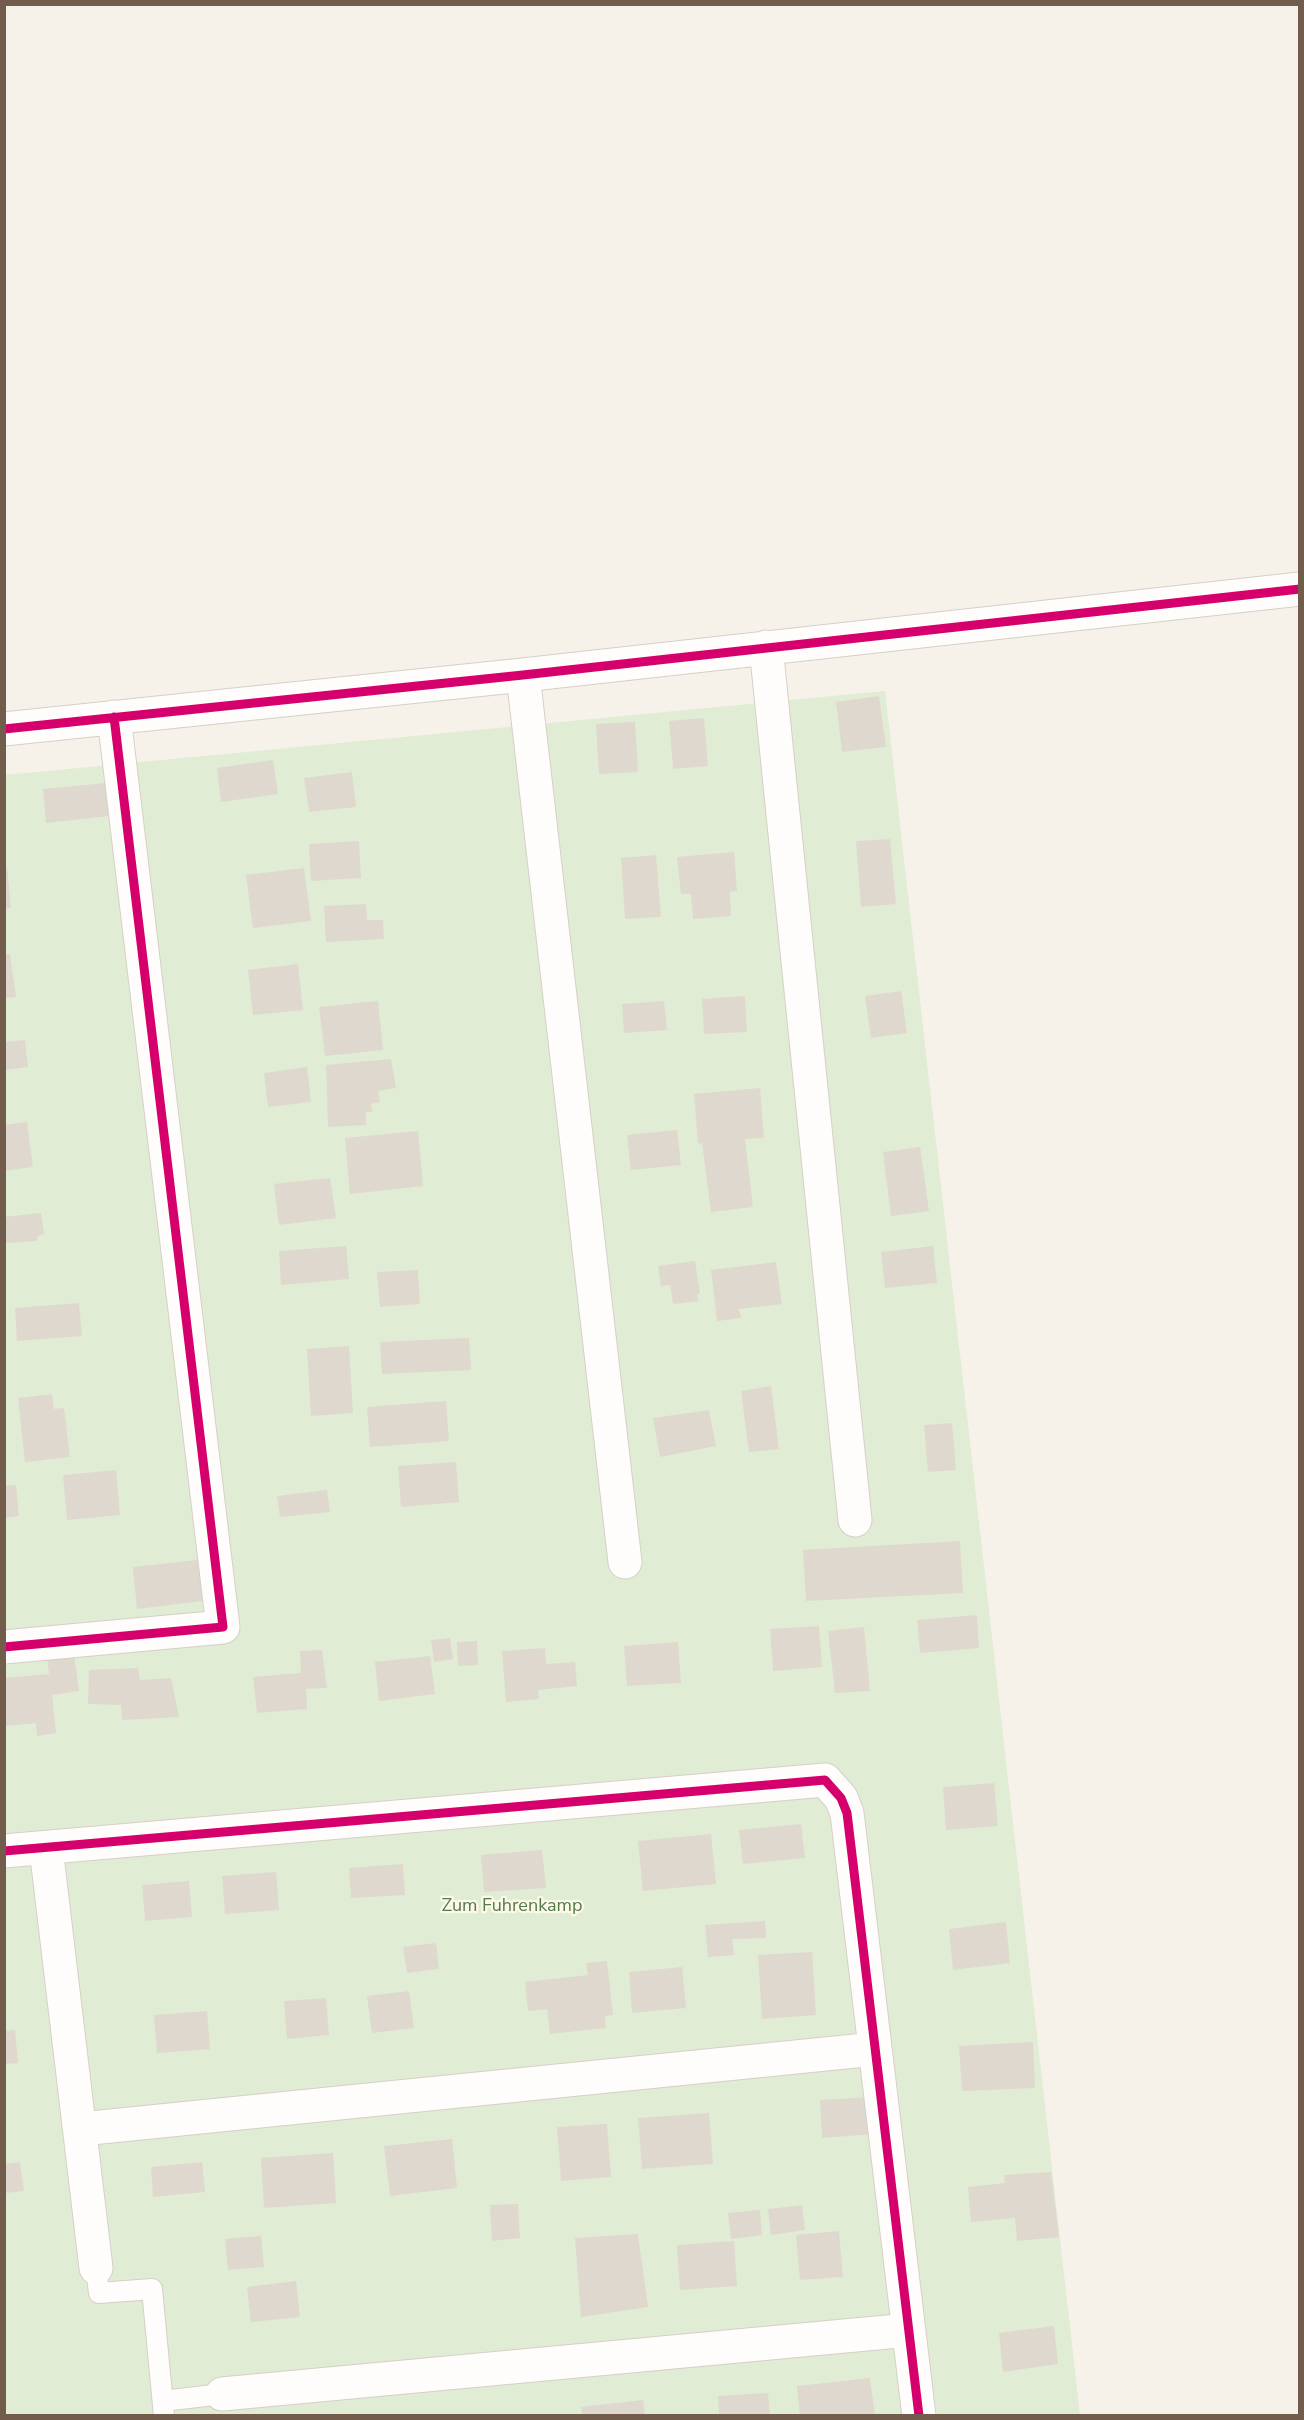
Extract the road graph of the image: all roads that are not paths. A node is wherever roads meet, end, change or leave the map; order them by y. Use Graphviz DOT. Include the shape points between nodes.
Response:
graph roads {
  1 [pos="1299,589"];
  2 [pos="766,647"];
  3 [pos="523,675"];
  4 [pos="114,717"];
  5 [pos="4,729"];
  6 [pos="855,1520"];
  7 [pos="625,1562"];
  8 [pos="4,1647"];
  9 [pos="46,1848"];
  10 [pos="4,1851"];
  11 [pos="875,2049"];
  12 [pos="81,2129"];
  13 [pos="96,2268"];
  14 [pos="909,2330"];
  15 [pos="222,2394"];
  16 [pos="163,2408"];
  17 [pos="919,2415"];
  1 -- 2 [label="street"];
  2 -- 3 [label="street"];
  2 -- 6 [label="street"];
  3 -- 4 [label="street"];
  3 -- 7 [label="street"];
  4 -- 5 [label="street"];
  4 -- 8 [label="street" via="223,1627"];
  9 -- 10 [label="street"];
  9 -- 11 [label="street" via="825,1780 848,1813"];
  9 -- 12 [label="street"];
  11 -- 12 [label="street"];
  11 -- 14 [label="street"];
  12 -- 13 [label="street"];
  13 -- 16 [label="lane" via="99,2294 152,2289"];
  14 -- 15 [label="street"];
  14 -- 17 [label="street"];
  15 -- 16 [label="lane"];
}
